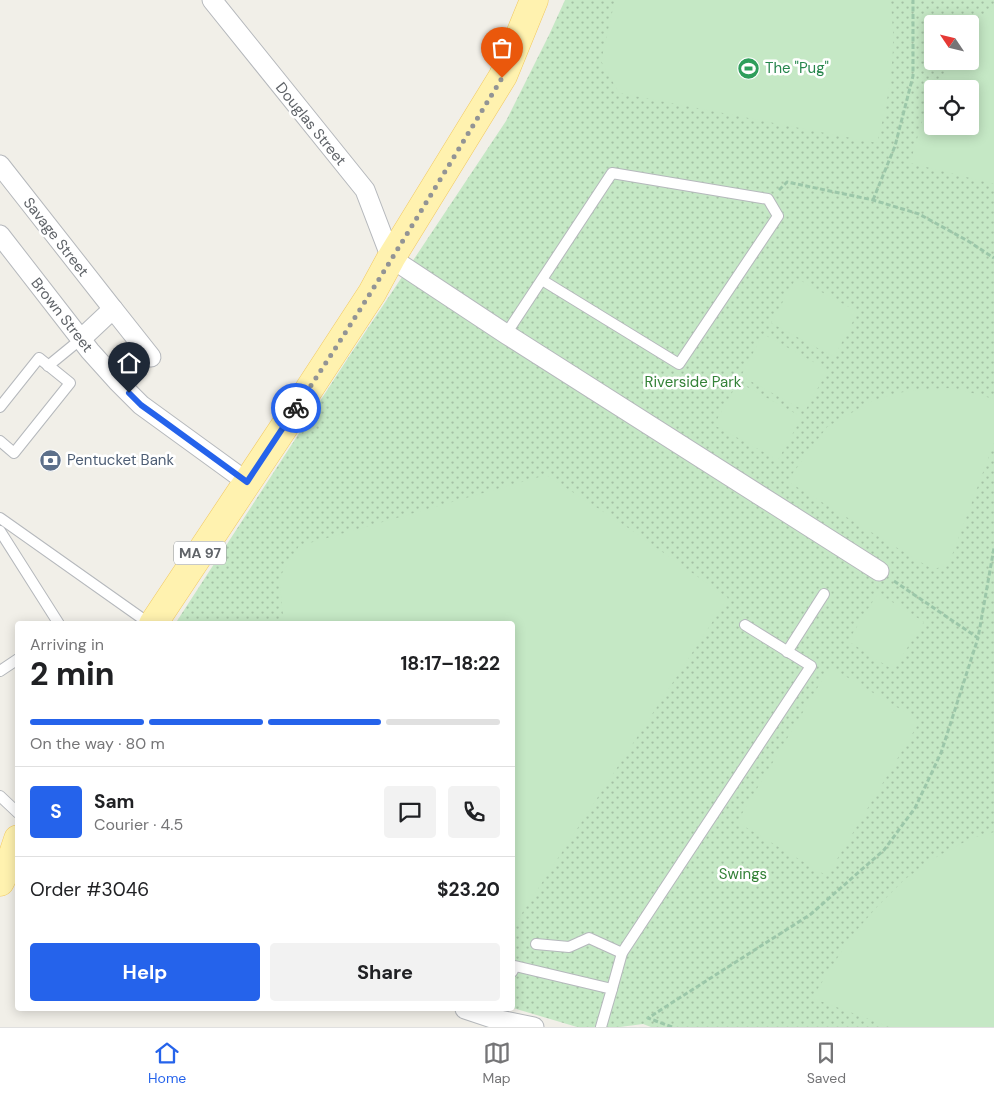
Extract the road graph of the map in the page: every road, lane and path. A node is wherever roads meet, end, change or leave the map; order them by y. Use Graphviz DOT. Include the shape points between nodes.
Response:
graph roads {
  1 [pos="212,0"];
  2 [pos="534,0"];
  3 [pos="913,0"];
  4 [pos="0,166"];
  5 [pos="787,182"];
  6 [pos="873,200"];
  7 [pos="0,235"];
  8 [pos="391,258"];
  9 [pos="994,258"];
  10 [pos="542,280"];
  11 [pos="113,309"];
  12 [pos="506,334"];
  13 [pos="81,339"];
  14 [pos="151,357"];
  15 [pos="48,366"];
  16 [pos="0,408"];
  17 [pos="0,441"];
  18 [pos="247,482"];
  19 [pos="0,518"];
  20 [pos="0,531"];
  21 [pos="994,548"];
  22 [pos="879,571"];
  23 [pos="824,594"];
  24 [pos="57,621"];
  25 [pos="147,621"];
  26 [pos="153,621"];
  27 [pos="745,625"];
  28 [pos="978,638"];
  29 [pos="787,652"];
  30 [pos="15,661"];
  31 [pos="0,671"];
  32 [pos="0,796"];
  33 [pos="15,810"];
  34 [pos="15,835"];
  35 [pos="8,857"];
  36 [pos="536,944"];
  37 [pos="622,953"];
  38 [pos="515,966"];
  39 [pos="612,989"];
  40 [pos="471,1011"];
  41 [pos="493,1018"];
  42 [pos="534,1027"];
  43 [pos="601,1027"];
  44 [pos="672,1027"];
  1 -- 8 [label="street, Douglas Street" via="365,190"];
  2 -- 8 [label="main road, MA 97" via="503,76"];
  3 -- 6 [label="path" via="913,76 895,146"];
  4 -- 11 [label="street, Savage Street"];
  5 -- 6 [label="path"];
  6 -- 9 [label="path" via="919,214"];
  7 -- 13 [label="street, Brown Street"];
  8 -- 12 [label="street"];
  8 -- 18 [label="main road, MA 97" via="372,293"];
  10 -- 10 [label="lane" via="612,173 768,199 778,216 679,364"];
  10 -- 12 [label="lane"];
  11 -- 13 [label="street"];
  11 -- 14 [label="street, Savage Street"];
  12 -- 22 [label="street"];
  13 -- 15 [label="lane"];
  13 -- 18 [label="street, Brown Street" via="141,405"];
  15 -- 16 [label="lane" via="39,358"];
  15 -- 17 [label="lane" via="70,383 14,453"];
  18 -- 26 [label="main road, MA 97"];
  19 -- 25 [label="lane"];
  20 -- 24 [label="lane"];
  21 -- 28 [label="path"];
  22 -- 28 [label="path"];
  23 -- 29 [label="lane"];
  27 -- 29 [label="lane"];
  28 -- 44 [label="path" via="941,753 915,808 884,850 811,914 648,1018"];
  29 -- 37 [label="lane" via="811,666"];
  30 -- 31 [label="lane"];
  32 -- 33 [label="lane"];
  34 -- 35 [label="main road"];
  36 -- 37 [label="lane" via="568,947 590,938"];
  37 -- 39 [label="lane"];
  38 -- 39 [label="lane"];
  39 -- 43 [label="lane"];
  40 -- 41 [label="street"];
  41 -- 42 [label="street"];
}
